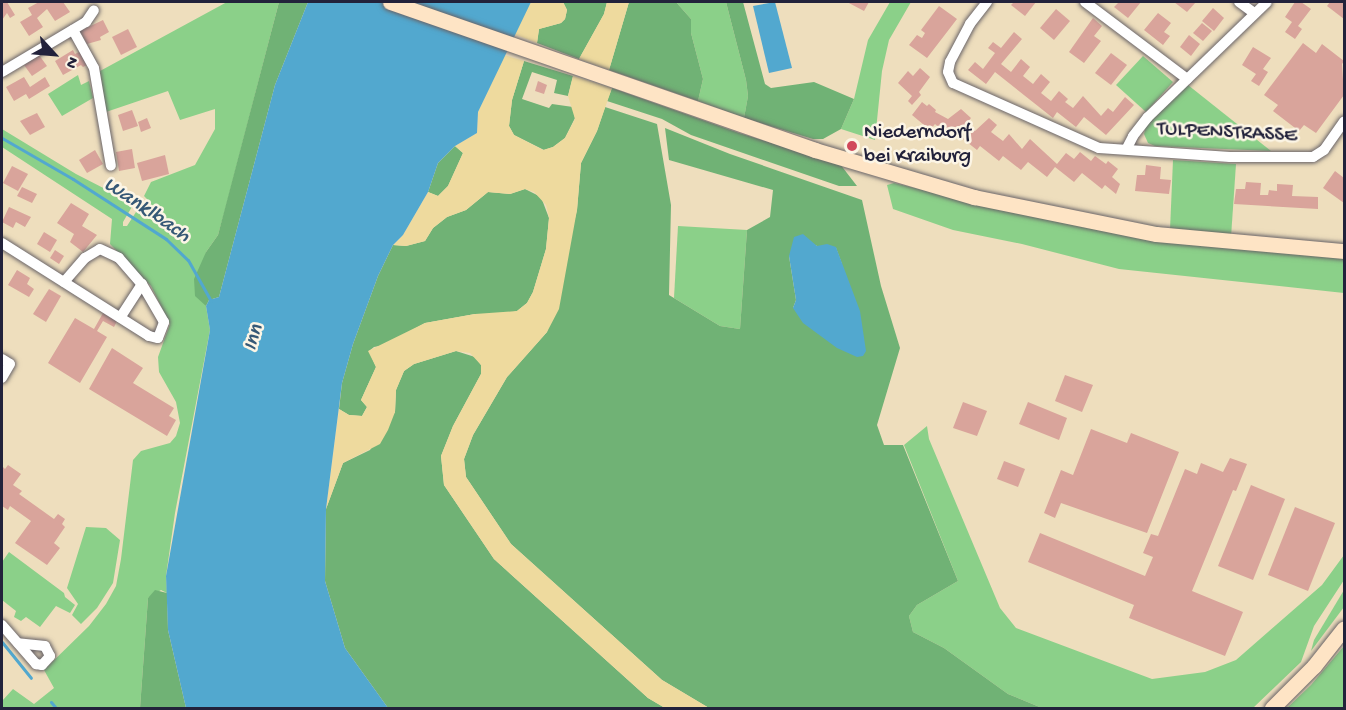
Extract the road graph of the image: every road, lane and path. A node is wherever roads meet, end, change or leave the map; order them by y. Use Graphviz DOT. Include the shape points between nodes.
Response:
graph roads {
  1 [pos="390,2"];
  2 [pos="987,2"];
  3 [pos="1085,2"];
  4 [pos="1239,2"];
  5 [pos="1267,2"];
  6 [pos="94,10"];
  7 [pos="1254,13"];
  8 [pos="73,30"];
  9 [pos="2,72"];
  10 [pos="1187,79"];
  11 [pos="1344,121"];
  12 [pos="1127,148"];
  13 [pos="111,166"];
  14 [pos="2,243"];
  15 [pos="1344,251"];
  16 [pos="64,282"];
  17 [pos="142,284"];
  18 [pos="120,318"];
  19 [pos="2,359"];
  20 [pos="2,378"];
  21 [pos="2,625"];
  22 [pos="1344,628"];
  23 [pos="18,643"];
  24 [pos="1272,708"];
  1 -- 15 [label="main road" via="826,153 974,197 1156,234"];
  2 -- 12 [label="street" via="950,62 948,72 953,83 1088,144"];
  3 -- 10 [label="street"];
  4 -- 7 [label="street"];
  5 -- 7 [label="street"];
  6 -- 8 [label="street" via="86,22"];
  7 -- 10 [label="street"];
  8 -- 9 [label="street"];
  8 -- 13 [label="street" via="94,68"];
  10 -- 12 [label="street" via="1138,128"];
  11 -- 12 [label="street, TULPENSTRASSE" via="1324,150 1313,157 1230,157"];
  14 -- 16 [label="street"];
  16 -- 17 [label="street" via="85,258 100,249 119,258"];
  16 -- 18 [label="street"];
  17 -- 18 [label="street"];
  17 -- 18 [label="street" via="161,316 162,334 154,338"];
  19 -- 20 [label="street" via="10,364"];
  21 -- 23 [label="street"];
  22 -- 24 [label="main road" via="1314,666"];
}
